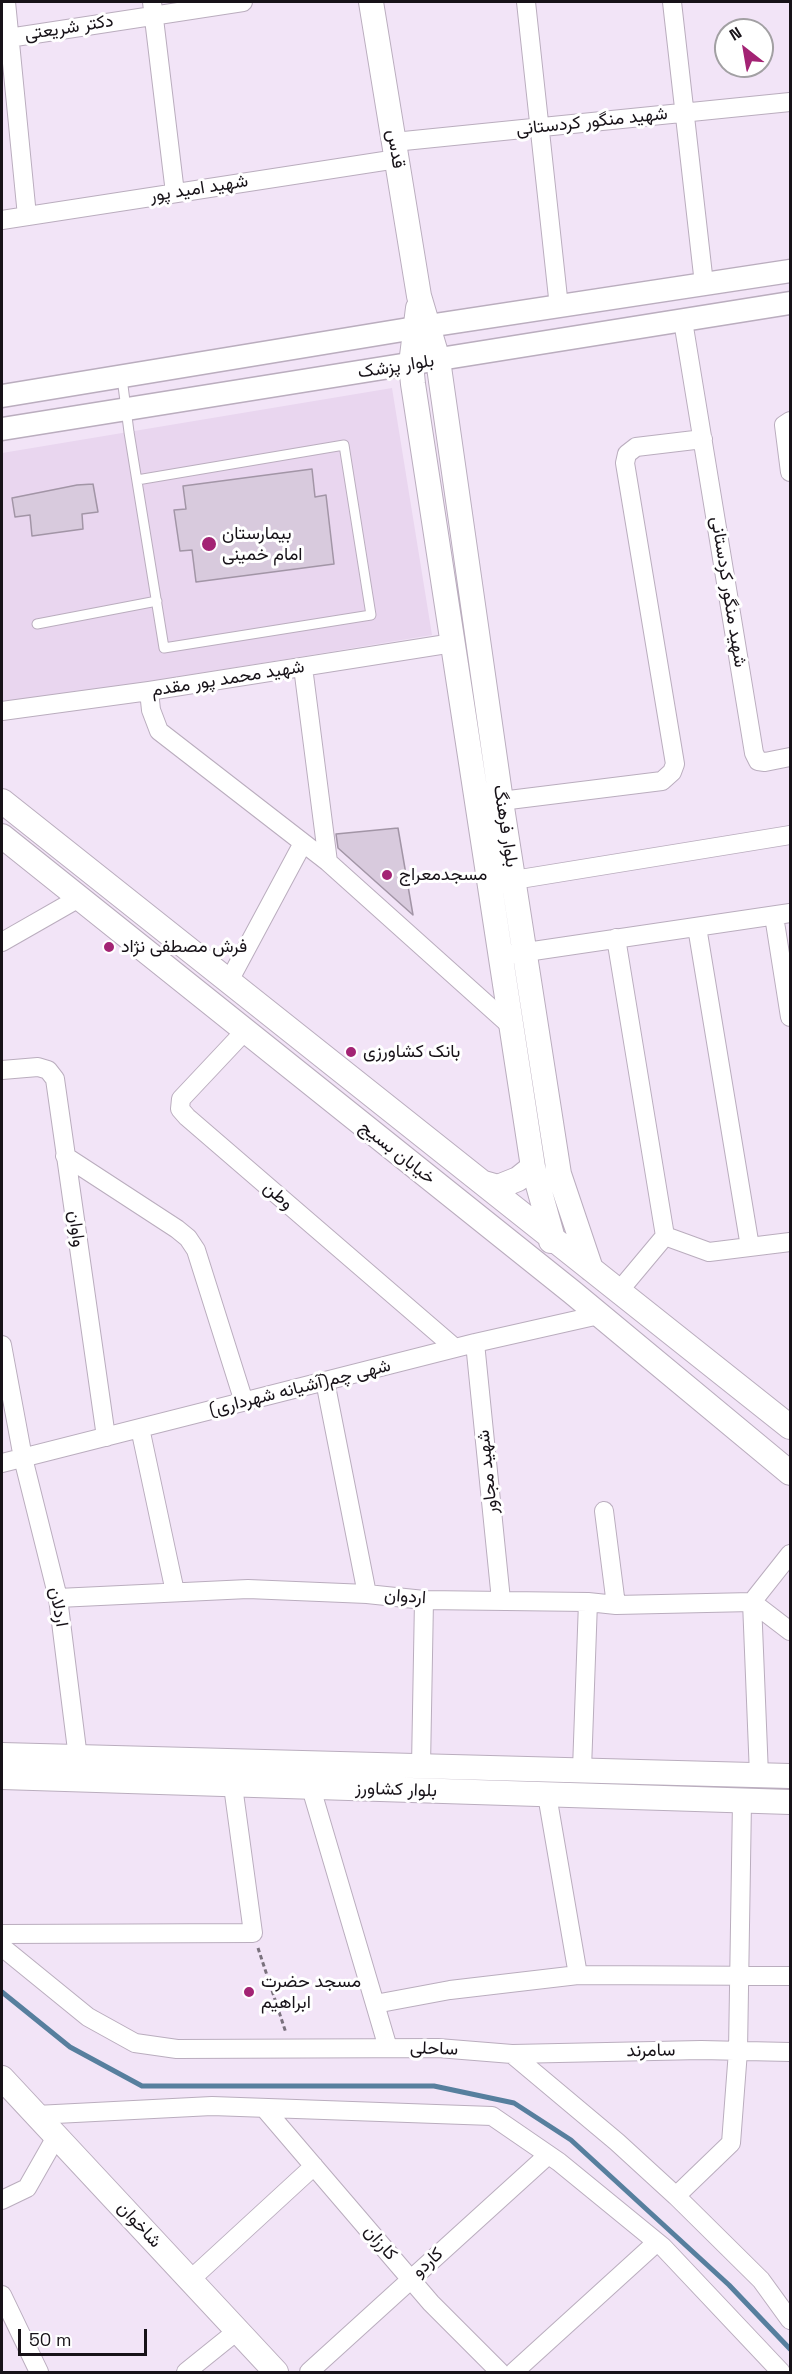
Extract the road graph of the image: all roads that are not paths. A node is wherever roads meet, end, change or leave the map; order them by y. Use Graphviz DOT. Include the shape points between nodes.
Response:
graph roads {
  1 [pos="6,2"];
  2 [pos="243,2"];
  3 [pos="372,2"];
  4 [pos="526,2"];
  5 [pos="672,2"];
  6 [pos="153,8"];
  7 [pos="5,38"];
  8 [pos="790,102"];
  9 [pos="685,113"];
  10 [pos="539,128"];
  11 [pos="395,151"];
  12 [pos="175,193"];
  13 [pos="27,216"];
  14 [pos="2,220"];
  15 [pos="790,271"];
  16 [pos="704,284"];
  17 [pos="790,303"];
  18 [pos="559,307"];
  19 [pos="683,321"];
  20 [pos="421,327"];
  21 [pos="439,369"];
  22 [pos="412,374"];
  23 [pos="122,376"];
  24 [pos="2,396"];
  25 [pos="127,410"];
  26 [pos="790,421"];
  27 [pos="2,429"];
  28 [pos="703,439"];
  29 [pos="790,472"];
  30 [pos="137,480"];
  31 [pos="157,601"];
  32 [pos="37,624"];
  33 [pos="453,643"];
  34 [pos="303,667"];
  35 [pos="149,691"];
  36 [pos="2,711"];
  37 [pos="790,757"];
  38 [pos="2,801"];
  39 [pos="501,801"];
  40 [pos="790,835"];
  41 [pos="2,836"];
  42 [pos="303,843"];
  43 [pos="328,862"];
  44 [pos="513,880"];
  45 [pos="79,898"];
  46 [pos="782,915"];
  47 [pos="697,927"];
  48 [pos="616,938"];
  49 [pos="2,942"];
  50 [pos="513,954"];
  51 [pos="229,981"];
  52 [pos="790,1017"];
  53 [pos="512,1027"];
  54 [pos="244,1032"];
  55 [pos="2,1070"];
  56 [pos="65,1156"];
  57 [pos="534,1172"];
  58 [pos="559,1174"];
  59 [pos="484,1184"];
  60 [pos="665,1236"];
  61 [pos="553,1239"];
  62 [pos="790,1242"];
  63 [pos="750,1247"];
  64 [pos="534,1262"];
  65 [pos="591,1269"];
  66 [pos="619,1291"];
  67 [pos="599,1315"];
  68 [pos="475,1343"];
  69 [pos="2,1345"];
  70 [pos="456,1348"];
  71 [pos="724,1374"];
  72 [pos="325,1381"];
  73 [pos="703,1400"];
  74 [pos="244,1402"];
  75 [pos="790,1427"];
  76 [pos="140,1428"];
  77 [pos="106,1437"];
  78 [pos="22,1458"];
  79 [pos="2,1463"];
  80 [pos="790,1473"];
  81 [pos="604,1511"];
  82 [pos="790,1554"];
  83 [pos="175,1592"];
  84 [pos="368,1594"];
  85 [pos="58,1598"];
  86 [pos="424,1600"];
  87 [pos="501,1600"];
  88 [pos="588,1602"];
  89 [pos="752,1602"];
  90 [pos="616,1605"];
  91 [pos="790,1630"];
  92 [pos="2,1755"];
  93 [pos="78,1758"];
  94 [pos="421,1766"];
  95 [pos="582,1769"];
  96 [pos="759,1775"];
  97 [pos="790,1776"];
  98 [pos="2,1777"];
  99 [pos="233,1786"];
  100 [pos="311,1788"];
  101 [pos="547,1795"];
  102 [pos="742,1800"];
  103 [pos="790,1802"];
  104 [pos="2,1934"];
  105 [pos="2,1947"];
  106 [pos="578,1975"];
  107 [pos="738,1975"];
  108 [pos="790,1976"];
  109 [pos="375,2004"];
  110 [pos="388,2048"];
  111 [pos="738,2051"];
  112 [pos="790,2052"];
  113 [pos="512,2054"];
  114 [pos="2,2078"];
  115 [pos="264,2108"];
  116 [pos="36,2115"];
  117 [pos="56,2137"];
  118 [pos="548,2155"];
  119 [pos="314,2166"];
  120 [pos="676,2196"];
  121 [pos="2,2200"];
  122 [pos="657,2242"];
  123 [pos="410,2279"];
  124 [pos="190,2280"];
  125 [pos="2,2295"];
  126 [pos="790,2320"];
  127 [pos="237,2331"];
  128 [pos="39,2373"];
  129 [pos="186,2373"];
  130 [pos="276,2373"];
  131 [pos="309,2373"];
  132 [pos="500,2373"];
  133 [pos="514,2373"];
  134 [pos="781,2373"];
  1 -- 7 [label="street"];
  2 -- 6 [label="street, دکتر شریعتی"];
  3 -- 11 [label="main road, قدس"];
  4 -- 10 [label="street"];
  5 -- 9 [label="street"];
  6 -- 7 [label="street, دکتر شریعتی"];
  6 -- 12 [label="street"];
  7 -- 13 [label="street"];
  8 -- 9 [label="street, شهید منگور کردستانی"];
  9 -- 10 [label="street, شهید منگور کردستانی"];
  9 -- 16 [label="street"];
  10 -- 11 [label="street, شهید منگور کردستانی"];
  10 -- 18 [label="street"];
  11 -- 12 [label="street, شهید امید پور"];
  11 -- 20 [label="main road, قدس"];
  12 -- 13 [label="street, شهید امید پور"];
  13 -- 14 [label="street, شهید امید پور"];
  15 -- 16 [label="street, بلوار پزشک"];
  16 -- 18 [label="street, بلوار پزشک"];
  17 -- 19 [label="street, بلوار پزشک"];
  18 -- 20 [label="street, بلوار پزشک"];
  19 -- 21 [label="street, بلوار پزشک"];
  19 -- 28 [label="street, شهید منگور کردستانی"];
  20 -- 21 [label="main road, بلوار فرهنگ"];
  20 -- 22 [label="main road, بلوار فرهنگ"];
  20 -- 23 [label="street, بلوار پزشک"];
  21 -- 22 [label="street, بلوار پزشک"];
  21 -- 39 [label="main road, بلوار فرهنگ"];
  22 -- 25 [label="street, بلوار پزشک"];
  22 -- 33 [label="main road, بلوار فرهنگ"];
  23 -- 24 [label="street, بلوار پزشک"];
  23 -- 25 [label="lane"];
  25 -- 27 [label="street, بلوار پزشک"];
  25 -- 30 [label="lane"];
  26 -- 29 [label="street" via="784,425"];
  28 -- 37 [label="street, شهید منگور کردستانی" via="754,753 758,761 765,762"];
  28 -- 39 [label="street" via="636,447 627,454 625,463 675,764 672,772 662,781"];
  30 -- 31 [label="lane"];
  30 -- 31 [label="lane" via="344,445 371,615 164,648"];
  31 -- 32 [label="lane"];
  33 -- 34 [label="street, شهید محمد پور مقدم"];
  33 -- 50 [label="main road, بلوار فرهنگ"];
  34 -- 35 [label="street, شهید محمد پور مقدم"];
  34 -- 43 [label="street"];
  35 -- 36 [label="street, شهید محمد پور مقدم"];
  35 -- 42 [label="street" via="159,730"];
  38 -- 51 [label="main road, خیابان بسیج"];
  39 -- 44 [label="main road, بلوار فرهنگ"];
  40 -- 44 [label="street"];
  41 -- 45 [label="main road, خیابان بسیج"];
  42 -- 43 [label="street"];
  42 -- 51 [label="street"];
  43 -- 53 [label="street"];
  44 -- 50 [label="main road, بلوار فرهنگ"];
  45 -- 49 [label="street"];
  45 -- 54 [label="main road, خیابان بسیج"];
  46 -- 47 [label="street"];
  46 -- 52 [label="street"];
  47 -- 48 [label="street"];
  47 -- 63 [label="street"];
  48 -- 50 [label="street"];
  48 -- 60 [label="street"];
  50 -- 53 [label="main road, بلوار فرهنگ"];
  50 -- 58 [label="main road, بلوار فرهنگ"];
  51 -- 59 [label="main road, خیابان بسیج"];
  53 -- 57 [label="main road, بلوار فرهنگ"];
  54 -- 64 [label="main road, خیابان بسیج"];
  54 -- 70 [label="street, وطن" via="181,1099 180,1109"];
  55 -- 56 [label="street, واوان" via="48,1070 54,1079"];
  56 -- 74 [label="street" via="188,1238 196,1250"];
  56 -- 77 [label="street, واوان"];
  57 -- 58 [label="main road"];
  57 -- 59 [label="main road" via="498,1187"];
  57 -- 61 [label="main road, بلوار فرهنگ"];
  58 -- 65 [label="main road, بلوار فرهنگ"];
  59 -- 61 [label="main road, خیابان بسیج"];
  60 -- 63 [label="street" via="709,1252"];
  60 -- 66 [label="street"];
  61 -- 64 [label="main road"];
  61 -- 65 [label="main road, خیابان بسیج"];
  62 -- 63 [label="street"];
  64 -- 67 [label="main road, خیابان بسیج"];
  65 -- 66 [label="main road, خیابان بسیج"];
  66 -- 71 [label="main road, خیابان بسیج"];
  67 -- 68 [label="street, شهی چم(آشیانه شهرداری)"];
  67 -- 73 [label="main road, خیابان بسیج"];
  68 -- 70 [label="street, شهی چم(آشیانه شهرداری)"];
  68 -- 87 [label="street, شهید مجاور"];
  69 -- 78 [label="street, اردلان"];
  70 -- 72 [label="street, شهی چم(آشیانه شهرداری)"];
  71 -- 73 [label="main road"];
  71 -- 75 [label="main road, خیابان بسیج"];
  72 -- 74 [label="street, شهی چم(آشیانه شهرداری)"];
  72 -- 84 [label="street"];
  73 -- 80 [label="main road, خیابان بسیج"];
  74 -- 76 [label="street, شهی چم(آشیانه شهرداری)"];
  76 -- 77 [label="street, شهی چم(آشیانه شهرداری)"];
  76 -- 83 [label="street"];
  77 -- 78 [label="street, شهی چم(آشیانه شهرداری)"];
  78 -- 79 [label="street, شهی چم(آشیانه شهرداری)"];
  78 -- 85 [label="street, اردلان"];
  81 -- 90 [label="street"];
  82 -- 89 [label="street"];
  83 -- 84 [label="street, اردوان" via="248,1589"];
  83 -- 85 [label="street, اردوان"];
  84 -- 86 [label="street, اردوان"];
  85 -- 93 [label="street, اردلان"];
  86 -- 87 [label="street, اردوان"];
  86 -- 94 [label="street"];
  87 -- 88 [label="street, اردوان"];
  88 -- 90 [label="street, اردوان"];
  88 -- 95 [label="street"];
  89 -- 90 [label="street, اردوان"];
  89 -- 91 [label="street"];
  89 -- 96 [label="street"];
  92 -- 93 [label="main road, بلوار کشاورز"];
  93 -- 94 [label="main road, بلوار کشاورز"];
  94 -- 95 [label="main road, بلوار کشاورز"];
  95 -- 96 [label="main road, بلوار کشاورز"];
  96 -- 97 [label="main road, بلوار کشاورز"];
  98 -- 99 [label="main road, بلوار کشاورز"];
  99 -- 100 [label="main road, بلوار کشاورز"];
  99 -- 104 [label="street" via="253,1933"];
  100 -- 101 [label="main road, بلوار کشاورز"];
  100 -- 109 [label="street"];
  101 -- 102 [label="main road, بلوار کشاورز"];
  101 -- 106 [label="street"];
  102 -- 103 [label="main road, بلوار کشاورز"];
  102 -- 107 [label="street"];
  105 -- 110 [label="street, ساحلی" via="88,2018 135,2043 177,2049"];
  106 -- 107 [label="street"];
  106 -- 109 [label="street" via="450,1990"];
  107 -- 108 [label="street"];
  107 -- 111 [label="street"];
  109 -- 110 [label="street"];
  110 -- 113 [label="street, ساحلی"];
  111 -- 112 [label="street, سامرند"];
  111 -- 113 [label="street, سامرند"];
  111 -- 120 [label="street" via="731,2143"];
  113 -- 120 [label="street"];
  114 -- 116 [label="main road, شاخوان"];
  115 -- 116 [label="street" via="212,2106"];
  115 -- 118 [label="street" via="492,2116"];
  115 -- 119 [label="street, کارزان"];
  116 -- 117 [label="main road, شاخوان"];
  117 -- 121 [label="street" via="27,2188"];
  117 -- 124 [label="main road, شاخوان"];
  118 -- 122 [label="street"];
  118 -- 123 [label="street, کاردو"];
  119 -- 123 [label="street, کارزان"];
  119 -- 124 [label="street"];
  120 -- 126 [label="street" via="761,2280"];
  122 -- 133 [label="street"];
  122 -- 134 [label="street"];
  123 -- 131 [label="street, کاردو"];
  123 -- 132 [label="street, کارزان"];
  124 -- 127 [label="main road, شاخوان"];
  125 -- 128 [label="street"];
  127 -- 129 [label="street"];
  127 -- 130 [label="main road, شاخوان"];
}
